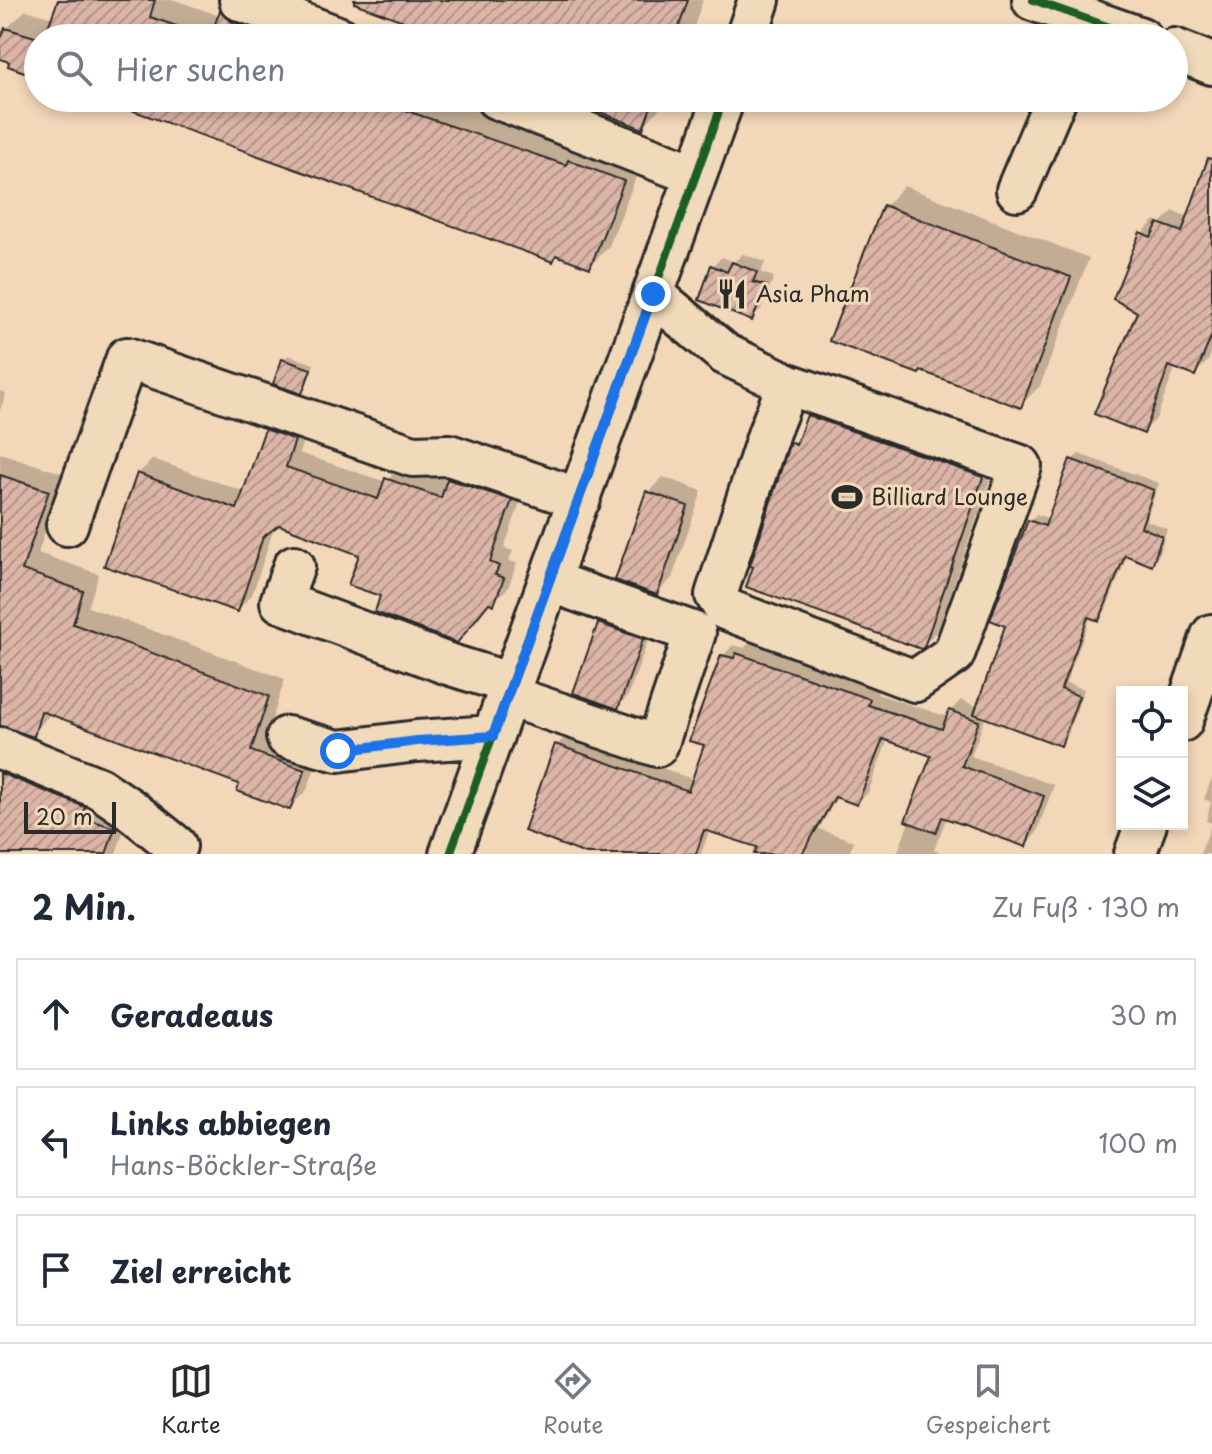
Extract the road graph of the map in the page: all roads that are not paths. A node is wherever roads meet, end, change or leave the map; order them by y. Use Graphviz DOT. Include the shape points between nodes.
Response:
graph roads {
  1 [pos="240,0"];
  2 [pos="759,0"];
  3 [pos="1033,0"];
  4 [pos="303,24"];
  5 [pos="751,24"];
  6 [pos="1076,24"];
  7 [pos="1188,55"];
  8 [pos="1212,64"];
  9 [pos="532,112"];
  10 [pos="719,112"];
  11 [pos="1050,112"];
  12 [pos="696,175"];
  13 [pos="1017,190"];
  14 [pos="653,294"];
  15 [pos="788,384"];
  16 [pos="580,499"];
  17 [pos="67,525"];
  18 [pos="294,566"];
  19 [pos="549,581"];
  20 [pos="1212,636"];
  21 [pos="510,690"];
  22 [pos="1188,704"];
  23 [pos="493,736"];
  24 [pos="287,737"];
  25 [pos="0,748"];
  26 [pos="1144,830"];
  27 [pos="183,851"];
  28 [pos="450,854"];
  29 [pos="1135,854"];
  1 -- 4 [label="street"];
  2 -- 5 [label="street"];
  3 -- 6 [label="street"];
  7 -- 8 [label="street"];
  9 -- 12 [label="street"];
  10 -- 12 [label="street"];
  11 -- 13 [label="street"];
  12 -- 14 [label="street"];
  14 -- 15 [label="street" via="725,354"];
  14 -- 16 [label="street"];
  15 -- 15 [label="street" via="716,595 725,609 915,681 954,654 1021,466"];
  16 -- 17 [label="street" via="449,455 413,456 127,358"];
  16 -- 19 [label="street"];
  18 -- 21 [label="street" via="281,602"];
  19 -- 21 [label="street"];
  19 -- 21 [label="street" via="695,633 657,746"];
  20 -- 22 [label="street"];
  21 -- 23 [label="street"];
  23 -- 24 [label="street" via="338,751"];
  23 -- 28 [label="street"];
  25 -- 27 [label="street" via="99,788"];
  26 -- 29 [label="street"];
}
